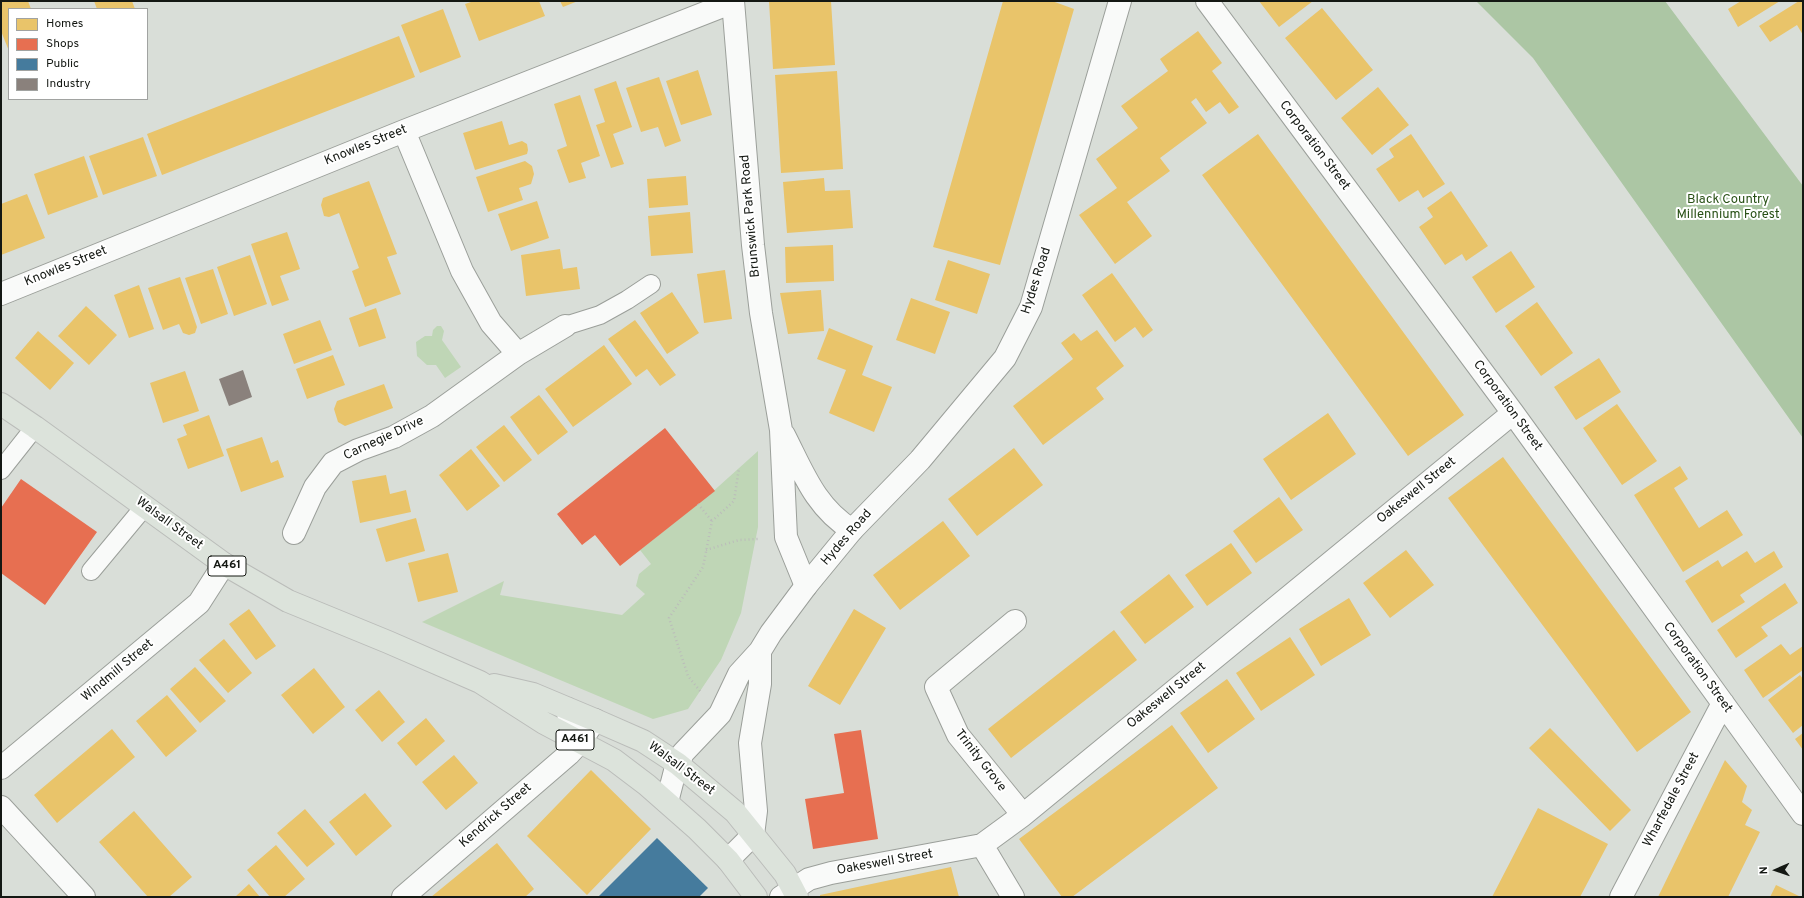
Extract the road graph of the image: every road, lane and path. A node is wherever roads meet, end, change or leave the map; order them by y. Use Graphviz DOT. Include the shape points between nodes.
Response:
graph roads {
  1 [pos="1120,1"];
  2 [pos="1207,1"];
  3 [pos="733,2"];
  4 [pos="404,131"];
  5 [pos="651,284"];
  6 [pos="1,294"];
  7 [pos="564,326"];
  8 [pos="518,354"];
  9 [pos="1,404"];
  10 [pos="1513,413"];
  11 [pos="36,427"];
  12 [pos="781,430"];
  13 [pos="739,468"];
  14 [pos="1,470"];
  15 [pos="698,504"];
  16 [pos="145,506"];
  17 [pos="712,521"];
  18 [pos="852,530"];
  19 [pos="294,533"];
  20 [pos="786,537"];
  21 [pos="706,550"];
  22 [pos="224,564"];
  23 [pos="90,571"];
  24 [pos="806,586"];
  25 [pos="1015,621"];
  26 [pos="760,651"];
  27 [pos="480,682"];
  28 [pos="1723,704"];
  29 [pos="720,714"];
  30 [pos="587,732"];
  31 [pos="678,764"];
  32 [pos="1,768"];
  33 [pos="667,802"];
  34 [pos="1,807"];
  35 [pos="1803,814"];
  36 [pos="1023,815"];
  37 [pos="753,835"];
  38 [pos="982,845"];
  39 [pos="728,860"];
  40 [pos="790,894"];
  41 [pos="84,897"];
  42 [pos="403,897"];
  43 [pos="756,897"];
  44 [pos="1013,897"];
  45 [pos="1621,897"];
  1 -- 18 [label="street, Hydes Road" via="1031,307 1005,358 978,392 920,460"];
  2 -- 10 [label="street, Corporation Street"];
  3 -- 4 [label="street, Knowles Street"];
  3 -- 12 [label="street, Brunswick Park Road" via="753,246"];
  4 -- 6 [label="street, Knowles Street"];
  4 -- 8 [label="street" via="462,271 491,323"];
  5 -- 7 [label="lane" via="600,314"];
  7 -- 8 [label="street, Carnegie Drive"];
  8 -- 19 [label="street, Carnegie Drive" via="432,416 394,437 358,450 333,464 315,487"];
  9 -- 11 [label="highway, Walsall Street / A461"];
  10 -- 28 [label="street, Corporation Street"];
  10 -- 36 [label="street, Oakeswell Street"];
  11 -- 14 [label="lane"];
  11 -- 16 [label="highway, Walsall Street / A461"];
  12 -- 18 [label="street, Brunswick Park Road" via="815,496 838,521"];
  12 -- 20 [label="street, Brunswick Park Road"];
  13 -- 17 [label="path" via="734,501"];
  15 -- 17 [label="path"];
  16 -- 22 [label="highway, Walsall Street / A461"];
  16 -- 23 [label="lane"];
  17 -- 21 [label="path"];
  18 -- 24 [label="street, Hydes Road"];
  20 -- 21 [label="path" via="739,540"];
  20 -- 24 [label="street, Brunswick Park Road"];
  21 -- 29 [label="path" via="703,567 669,618 688,676"];
  22 -- 27 [label="highway, Walsall Street / A461" via="288,601"];
  22 -- 32 [label="street, Windmill Street" via="199,603"];
  24 -- 26 [label="street"];
  25 -- 36 [label="street, Trinity Grove" via="936,687 958,735"];
  26 -- 29 [label="street" via="739,674"];
  26 -- 37 [label="street" via="760,684 750,743 756,811"];
  27 -- 30 [label="highway, Walsall Street / A461" via="544,724"];
  27 -- 30 [label="highway, Walsall Street" via="534,694 568,709"];
  28 -- 35 [label="street, Corporation Street"];
  28 -- 45 [label="street, Wharfedale Street"];
  29 -- 31 [label="street" via="683,753"];
  30 -- 31 [label="highway, Walsall Street" via="643,741"];
  30 -- 33 [label="highway, Walsall Street / A461" via="614,760"];
  30 -- 42 [label="street, Kendrick Street" via="559,763"];
  31 -- 33 [label="street"];
  31 -- 37 [label="highway, Walsall Street" via="734,812"];
  33 -- 39 [label="highway, Walsall Street / A461"];
  34 -- 41 [label="street"];
  36 -- 38 [label="street, Oakeswell Street"];
  37 -- 39 [label="street"];
  37 -- 40 [label="highway, Walsall Street" via="785,874"];
  38 -- 40 [label="street, Oakeswell Street" via="832,873 809,879"];
  38 -- 44 [label="street"];
  39 -- 43 [label="highway, Walsall Street / A461"];
}
